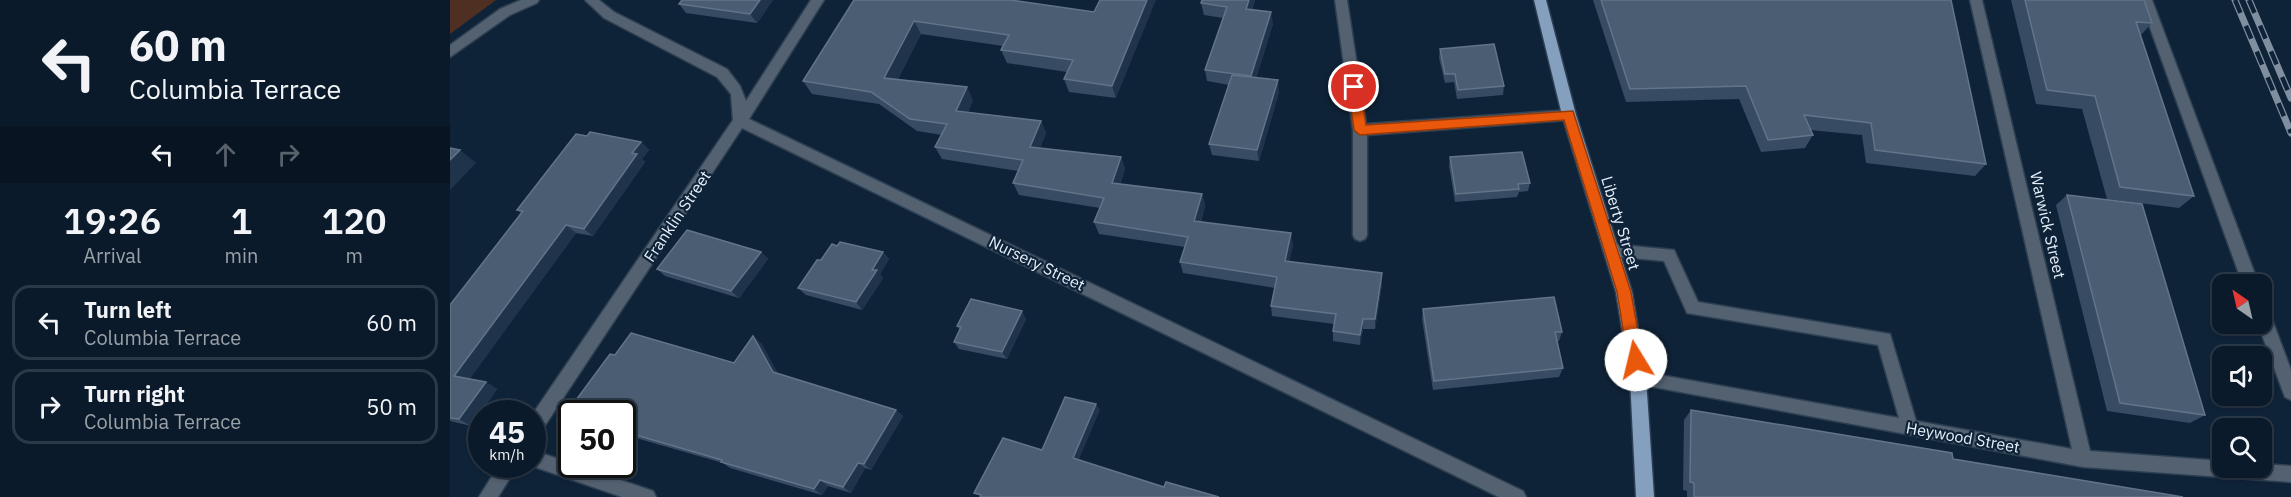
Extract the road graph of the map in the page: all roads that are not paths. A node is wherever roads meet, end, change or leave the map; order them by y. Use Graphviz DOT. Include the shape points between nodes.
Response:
graph roads {
  1 [pos="533,0"];
  2 [pos="591,0"];
  3 [pos="818,0"];
  4 [pos="1341,0"];
  5 [pos="1540,0"];
  6 [pos="1976,0"];
  7 [pos="2146,0"];
  8 [pos="450,52"];
  9 [pos="1569,115"];
  10 [pos="740,121"];
  11 [pos="1360,130"];
  12 [pos="1360,235"];
  13 [pos="1611,250"];
  14 [pos="2247,274"];
  15 [pos="2269,334"];
  16 [pos="1638,378"];
  17 [pos="2291,392"];
  18 [pos="546,409"];
  19 [pos="1911,428"];
  20 [pos="2083,459"];
  21 [pos="546,463"];
  22 [pos="2291,474"];
  23 [pos="500,478"];
  24 [pos="488,497"];
  25 [pos="647,497"];
  26 [pos="1517,497"];
  27 [pos="1645,497"];
  1 -- 8 [label="street" via="505,12"];
  2 -- 10 [label="street" via="609,15 722,73 739,95"];
  3 -- 10 [label="street, Franklin Street"];
  4 -- 11 [label="street"];
  5 -- 9 [label="main road, Liberty Street"];
  6 -- 20 [label="street, Warwick Street"];
  7 -- 14 [label="street"];
  9 -- 11 [label="street"];
  9 -- 13 [label="main road, Liberty Street"];
  10 -- 18 [label="street, Franklin Street"];
  10 -- 26 [label="street, Nursery Street"];
  11 -- 12 [label="street"];
  13 -- 16 [label="main road, Liberty Street" via="1624,292"];
  13 -- 19 [label="street" via="1669,255 1693,308 1884,339"];
  15 -- 17 [label="street"];
  16 -- 19 [label="street, Heywood Street"];
  16 -- 27 [label="main road, Liberty Street"];
  19 -- 20 [label="street, Heywood Street"];
  20 -- 22 [label="street, Heywood Street"];
  21 -- 25 [label="street"];
  23 -- 24 [label="street"];
}
